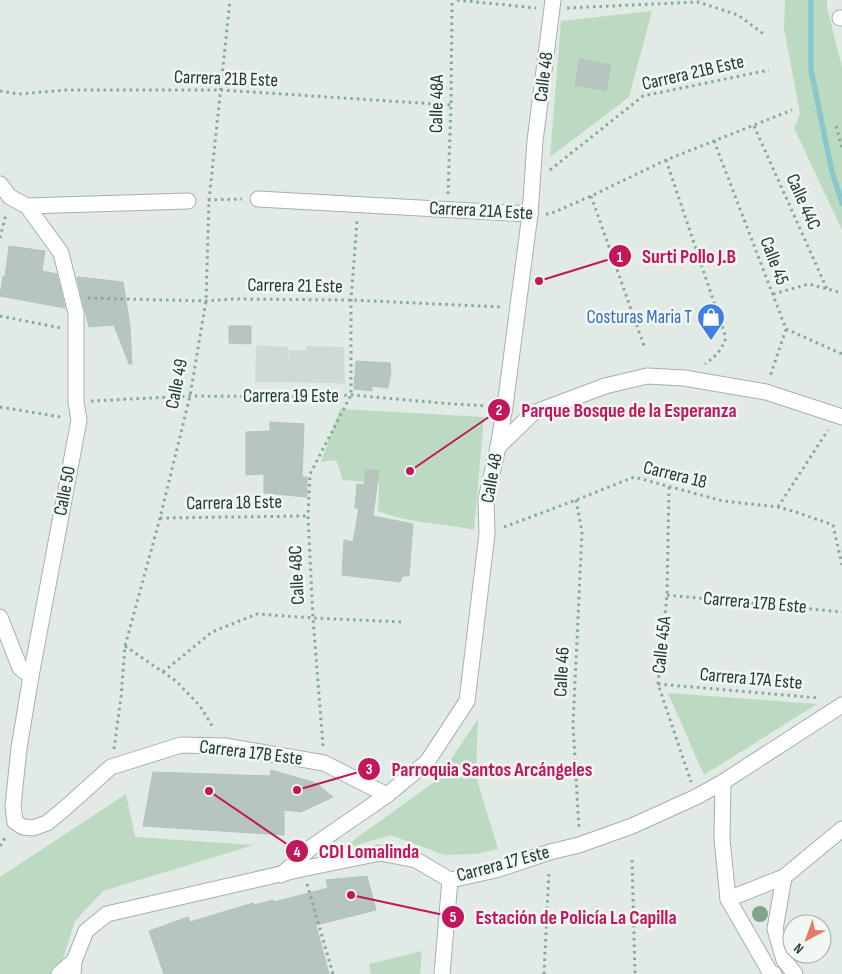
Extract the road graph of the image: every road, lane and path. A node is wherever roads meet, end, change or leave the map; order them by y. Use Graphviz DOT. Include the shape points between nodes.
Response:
graph roads {
  1 [pos="230,0"];
  2 [pos="452,0"];
  3 [pos="457,0"];
  4 [pos="552,5"];
  5 [pos="765,35"];
  6 [pos="769,70"];
  7 [pos="221,90"];
  8 [pos="0,91"];
  9 [pos="451,105"];
  10 [pos="792,110"];
  11 [pos="754,126"];
  12 [pos="836,126"];
  13 [pos="714,141"];
  14 [pos="842,148"];
  15 [pos="666,160"];
  16 [pos="0,184"];
  17 [pos="532,184"];
  18 [pos="591,196"];
  19 [pos="10,197"];
  20 [pos="258,199"];
  21 [pos="188,200"];
  22 [pos="209,200"];
  23 [pos="358,205"];
  24 [pos="27,206"];
  25 [pos="447,209"];
  26 [pos="530,214"];
  27 [pos="0,238"];
  28 [pos="827,289"];
  29 [pos="842,293"];
  30 [pos="772,294"];
  31 [pos="73,297"];
  32 [pos="352,300"];
  33 [pos="206,301"];
  34 [pos="518,308"];
  35 [pos="0,316"];
  36 [pos="786,329"];
  37 [pos="76,331"];
  38 [pos="644,346"];
  39 [pos="842,354"];
  40 [pos="684,378"];
  41 [pos="766,392"];
  42 [pos="351,395"];
  43 [pos="190,396"];
  44 [pos="76,402"];
  45 [pos="505,406"];
  46 [pos="0,407"];
  47 [pos="840,416"];
  48 [pos="79,420"];
  49 [pos="498,447"];
  50 [pos="670,487"];
  51 [pos="576,500"];
  52 [pos="778,507"];
  53 [pos="308,516"];
  54 [pos="160,518"];
  55 [pos="487,534"];
  56 [pos="842,565"];
  57 [pos="667,595"];
  58 [pos="842,612"];
  59 [pos="0,617"];
  60 [pos="313,618"];
  61 [pos="404,622"];
  62 [pos="125,646"];
  63 [pos="163,672"];
  64 [pos="30,676"];
  65 [pos="658,684"];
  66 [pos="823,699"];
  67 [pos="842,705"];
  68 [pos="225,746"];
  69 [pos="324,763"];
  70 [pos="111,767"];
  71 [pos="723,782"];
  72 [pos="387,794"];
  73 [pos="696,797"];
  74 [pos="15,822"];
  75 [pos="842,829"];
  76 [pos="579,845"];
  77 [pos="550,852"];
  78 [pos="632,860"];
  79 [pos="302,870"];
  80 [pos="281,875"];
  81 [pos="784,877"];
  82 [pos="450,880"];
  83 [pos="728,898"];
  84 [pos="782,952"];
  85 [pos="782,962"];
  86 [pos="787,964"];
  87 [pos="74,968"];
  88 [pos="772,973"];
  89 [pos="59,974"];
  90 [pos="333,974"];
  91 [pos="442,974"];
  92 [pos="544,974"];
  93 [pos="635,974"];
  94 [pos="795,974"];
  1 -- 7 [label="path, Calle 49"];
  2 -- 9 [label="path, Calle 48A"];
  3 -- 4 [label="path"];
  4 -- 5 [label="path" via="698,2 738,15"];
  4 -- 17 [label="street, Calle 48"];
  6 -- 17 [label="path, Carrera 21B Este" via="643,96"];
  7 -- 8 [label="path, Carrera 21B Este" via="66,90 20,94"];
  7 -- 9 [label="path, Carrera 21B Este"];
  7 -- 22 [label="path, Calle 49"];
  9 -- 25 [label="path, Calle 48A"];
  10 -- 11 [label="path, Carrera 21A Este"];
  11 -- 13 [label="path, Carrera 21A Este"];
  11 -- 28 [label="path, Calle 44C"];
  12 -- 14 [label="path"];
  13 -- 15 [label="path, Carrera 21A Este"];
  13 -- 30 [label="path, Calle 45"];
  15 -- 18 [label="path, Carrera 21A Este"];
  15 -- 40 [label="path" via="726,338 714,357"];
  16 -- 19 [label="street, Calle 50"];
  17 -- 26 [label="street, Calle 48"];
  18 -- 26 [label="path, Carrera 21A Este" via="550,214"];
  18 -- 38 [label="path"];
  19 -- 24 [label="street, Calle 50"];
  19 -- 27 [label="path"];
  20 -- 22 [label="path"];
  20 -- 23 [label="street, Carrera 21A Este"];
  21 -- 24 [label="street"];
  22 -- 33 [label="path, Calle 49"];
  23 -- 25 [label="street, Carrera 21A Este"];
  23 -- 32 [label="path"];
  24 -- 31 [label="street, Calle 50" via="61,253"];
  25 -- 26 [label="street, Carrera 21A Este"];
  26 -- 34 [label="street, Calle 48"];
  28 -- 29 [label="path"];
  28 -- 30 [label="path" via="810,284"];
  30 -- 36 [label="path, Calle 45"];
  31 -- 33 [label="path, Carrera 21 Este"];
  31 -- 37 [label="street, Calle 50"];
  32 -- 33 [label="path, Carrera 21 Este"];
  32 -- 34 [label="path, Carrera 21 Este"];
  32 -- 42 [label="path"];
  33 -- 43 [label="path, Calle 49"];
  34 -- 45 [label="street, Calle 48"];
  35 -- 37 [label="path"];
  36 -- 39 [label="path"];
  36 -- 41 [label="path"];
  37 -- 44 [label="street, Calle 50"];
  40 -- 41 [label="street"];
  40 -- 49 [label="street" via="647,376 605,386 533,413"];
  41 -- 47 [label="street"];
  42 -- 43 [label="path, Carrera 19 Este"];
  42 -- 45 [label="path, Carrera 19 Este"];
  42 -- 53 [label="path, Calle 48C" via="310,474"];
  43 -- 44 [label="path, Carrera 19 Este"];
  43 -- 54 [label="path, Calle 49"];
  44 -- 48 [label="street, Calle 50"];
  45 -- 49 [label="street, Calle 48"];
  46 -- 48 [label="path"];
  47 -- 52 [label="path"];
  48 -- 64 [label="street, Calle 50"];
  49 -- 55 [label="street, Calle 48" via="486,499"];
  50 -- 51 [label="path, Carrera 18" via="634,477"];
  50 -- 52 [label="path, Carrera 18" via="723,501"];
  50 -- 57 [label="path, Calle 45A"];
  51 -- 55 [label="path, Carrera 18"];
  51 -- 76 [label="path, Calle 46" via="582,532 573,725"];
  52 -- 56 [label="path, Carrera 18" via="833,525"];
  53 -- 54 [label="path, Carrera 18 Este"];
  53 -- 60 [label="path, Calle 48C"];
  54 -- 62 [label="path, Calle 49"];
  55 -- 72 [label="street, Calle 48" via="467,701 427,762"];
  57 -- 58 [label="path, Carrera 17B Este"];
  57 -- 65 [label="path, Calle 45A"];
  59 -- 64 [label="street" via="20,668"];
  60 -- 61 [label="path"];
  60 -- 63 [label="path" via="257,614 212,632"];
  60 -- 69 [label="path, Calle 48C"];
  62 -- 63 [label="path"];
  62 -- 70 [label="path, Calle 49"];
  63 -- 68 [label="path" via="200,706"];
  64 -- 74 [label="street, Calle 50" via="14,796"];
  65 -- 66 [label="path, Carrera 17A Este"];
  65 -- 73 [label="path, Calle 45A"];
  67 -- 71 [label="street, Carrera 17 Este"];
  68 -- 69 [label="street, Carrera 17B Este"];
  68 -- 70 [label="street, Carrera 17B Este" via="182,745"];
  69 -- 72 [label="street, Carrera 17B Este"];
  70 -- 74 [label="street, Carrera 17B Este" via="47,822 33,828"];
  71 -- 73 [label="street, Carrera 17 Este"];
  71 -- 83 [label="street" via="722,840"];
  72 -- 80 [label="street, Calle 48" via="313,846"];
  73 -- 76 [label="street, Carrera 17 Este" via="632,826"];
  75 -- 81 [label="street"];
  76 -- 77 [label="street, Carrera 17 Este"];
  77 -- 82 [label="street, Carrera 17 Este" via="496,870"];
  77 -- 92 [label="path"];
  78 -- 93 [label="path"];
  79 -- 80 [label="street, Carrera 17 Este"];
  79 -- 82 [label="street, Carrera 17 Este" via="380,853 416,860"];
  79 -- 90 [label="path"];
  80 -- 87 [label="street, Carrera 17 Este" via="107,914 86,931"];
  81 -- 83 [label="street"];
  81 -- 84 [label="street" via="776,929"];
  82 -- 91 [label="street"];
  83 -- 88 [label="street"];
  85 -- 88 [label="street"];
  86 -- 94 [label="street"];
  87 -- 89 [label="street"];
}
